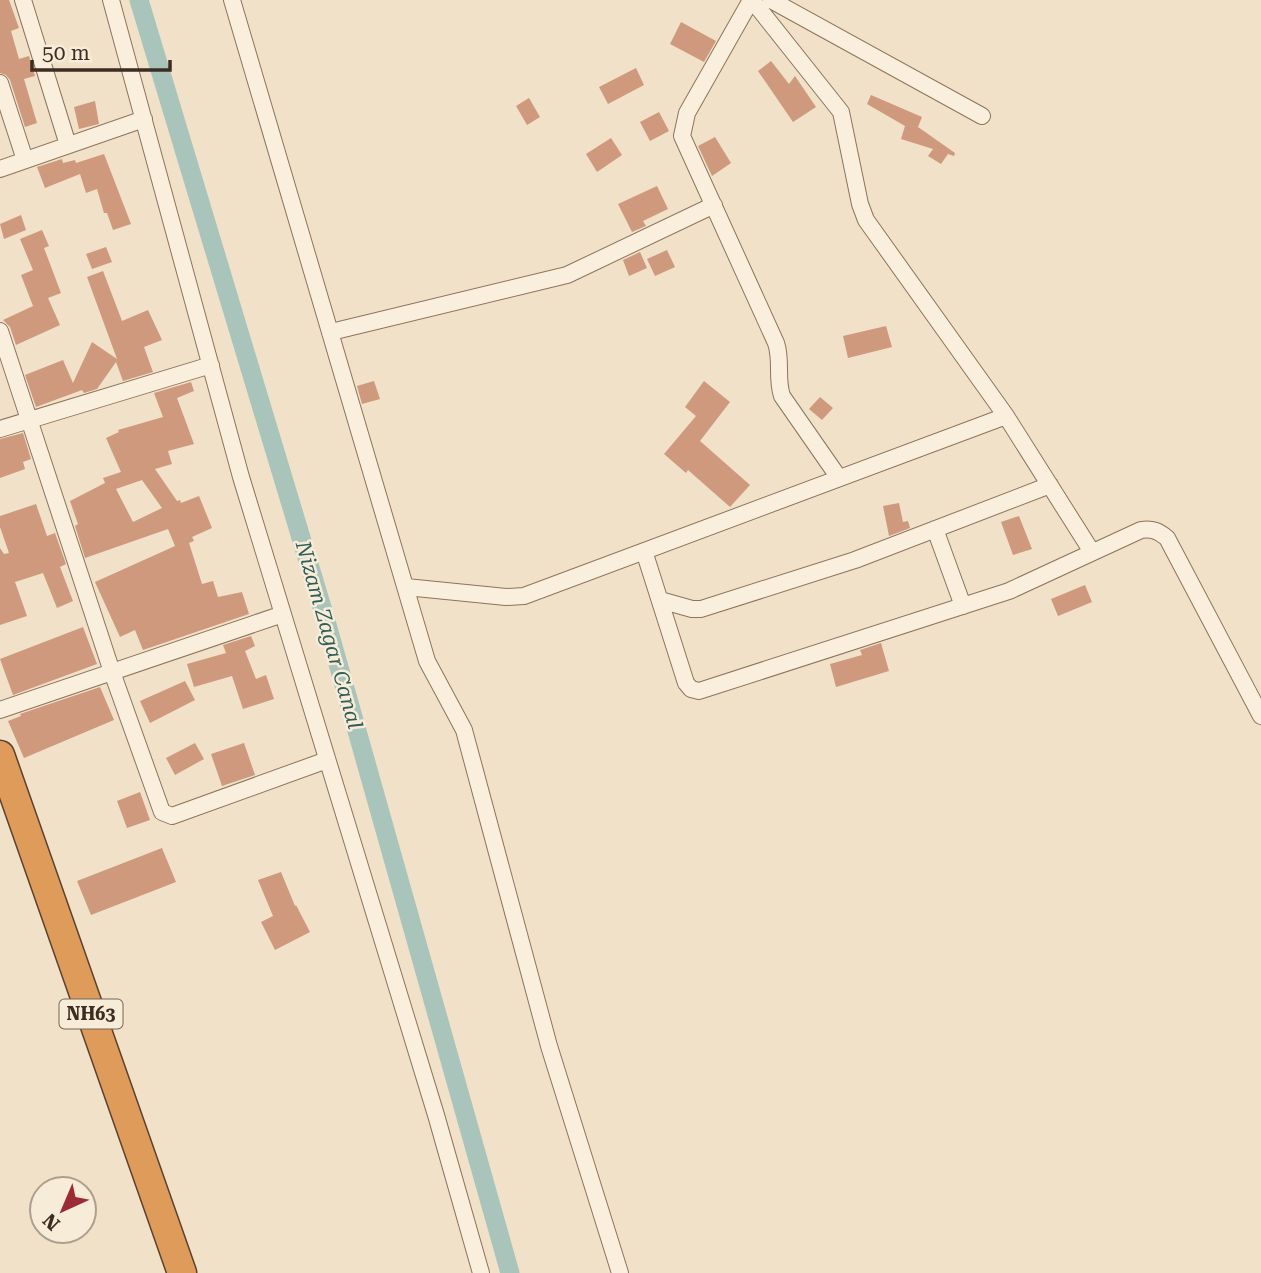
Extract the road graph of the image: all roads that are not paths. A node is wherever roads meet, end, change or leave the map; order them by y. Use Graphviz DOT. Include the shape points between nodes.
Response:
graph roads {
  1 [pos="23,0"];
  2 [pos="111,0"];
  3 [pos="234,0"];
  4 [pos="751,0"];
  5 [pos="771,0"];
  6 [pos="0,83"];
  7 [pos="982,117"];
  8 [pos="144,118"];
  9 [pos="68,145"];
  10 [pos="25,160"];
  11 [pos="0,169"];
  12 [pos="713,205"];
  13 [pos="0,331"];
  14 [pos="331,332"];
  15 [pos="211,365"];
  16 [pos="1006,416"];
  17 [pos="29,418"];
  18 [pos="0,429"];
  19 [pos="839,478"];
  20 [pos="1050,485"];
  21 [pos="935,529"];
  22 [pos="644,551"];
  23 [pos="1092,552"];
  24 [pos="406,587"];
  25 [pos="660,600"];
  26 [pos="963,606"];
  27 [pos="283,614"];
  28 [pos="112,672"];
  29 [pos="0,710"];
  30 [pos="1261,716"];
  31 [pos="0,755"];
  32 [pos="327,760"];
  33 [pos="182,1273"];
  34 [pos="481,1273"];
  35 [pos="620,1273"];
  1 -- 9 [label="street"];
  2 -- 8 [label="street"];
  3 -- 14 [label="street"];
  4 -- 12 [label="street" via="683,125 682,136"];
  4 -- 16 [label="street" via="834,101 844,124 866,220"];
  5 -- 7 [label="street"];
  6 -- 10 [label="street"];
  8 -- 9 [label="street"];
  8 -- 15 [label="street"];
  9 -- 10 [label="street"];
  10 -- 11 [label="street"];
  12 -- 14 [label="street" via="567,275"];
  12 -- 19 [label="street" via="779,353 782,396"];
  13 -- 17 [label="street"];
  14 -- 24 [label="street"];
  15 -- 17 [label="street"];
  15 -- 27 [label="street"];
  16 -- 19 [label="street"];
  16 -- 20 [label="street"];
  17 -- 18 [label="street"];
  17 -- 28 [label="street"];
  19 -- 22 [label="street"];
  20 -- 21 [label="street"];
  20 -- 23 [label="street"];
  21 -- 25 [label="street" via="701,609"];
  21 -- 26 [label="street"];
  22 -- 24 [label="street" via="524,596"];
  22 -- 25 [label="street"];
  23 -- 26 [label="street" via="1009,592"];
  23 -- 30 [label="street" via="1150,528 1167,538"];
  24 -- 35 [label="street" via="430,669 464,730 552,1056"];
  25 -- 26 [label="street" via="686,683 699,691"];
  27 -- 28 [label="street"];
  27 -- 32 [label="street"];
  28 -- 29 [label="street"];
  28 -- 32 [label="street" via="166,816"];
  31 -- 33 [label="highway, NH63"];
  32 -- 34 [label="street"];
}
